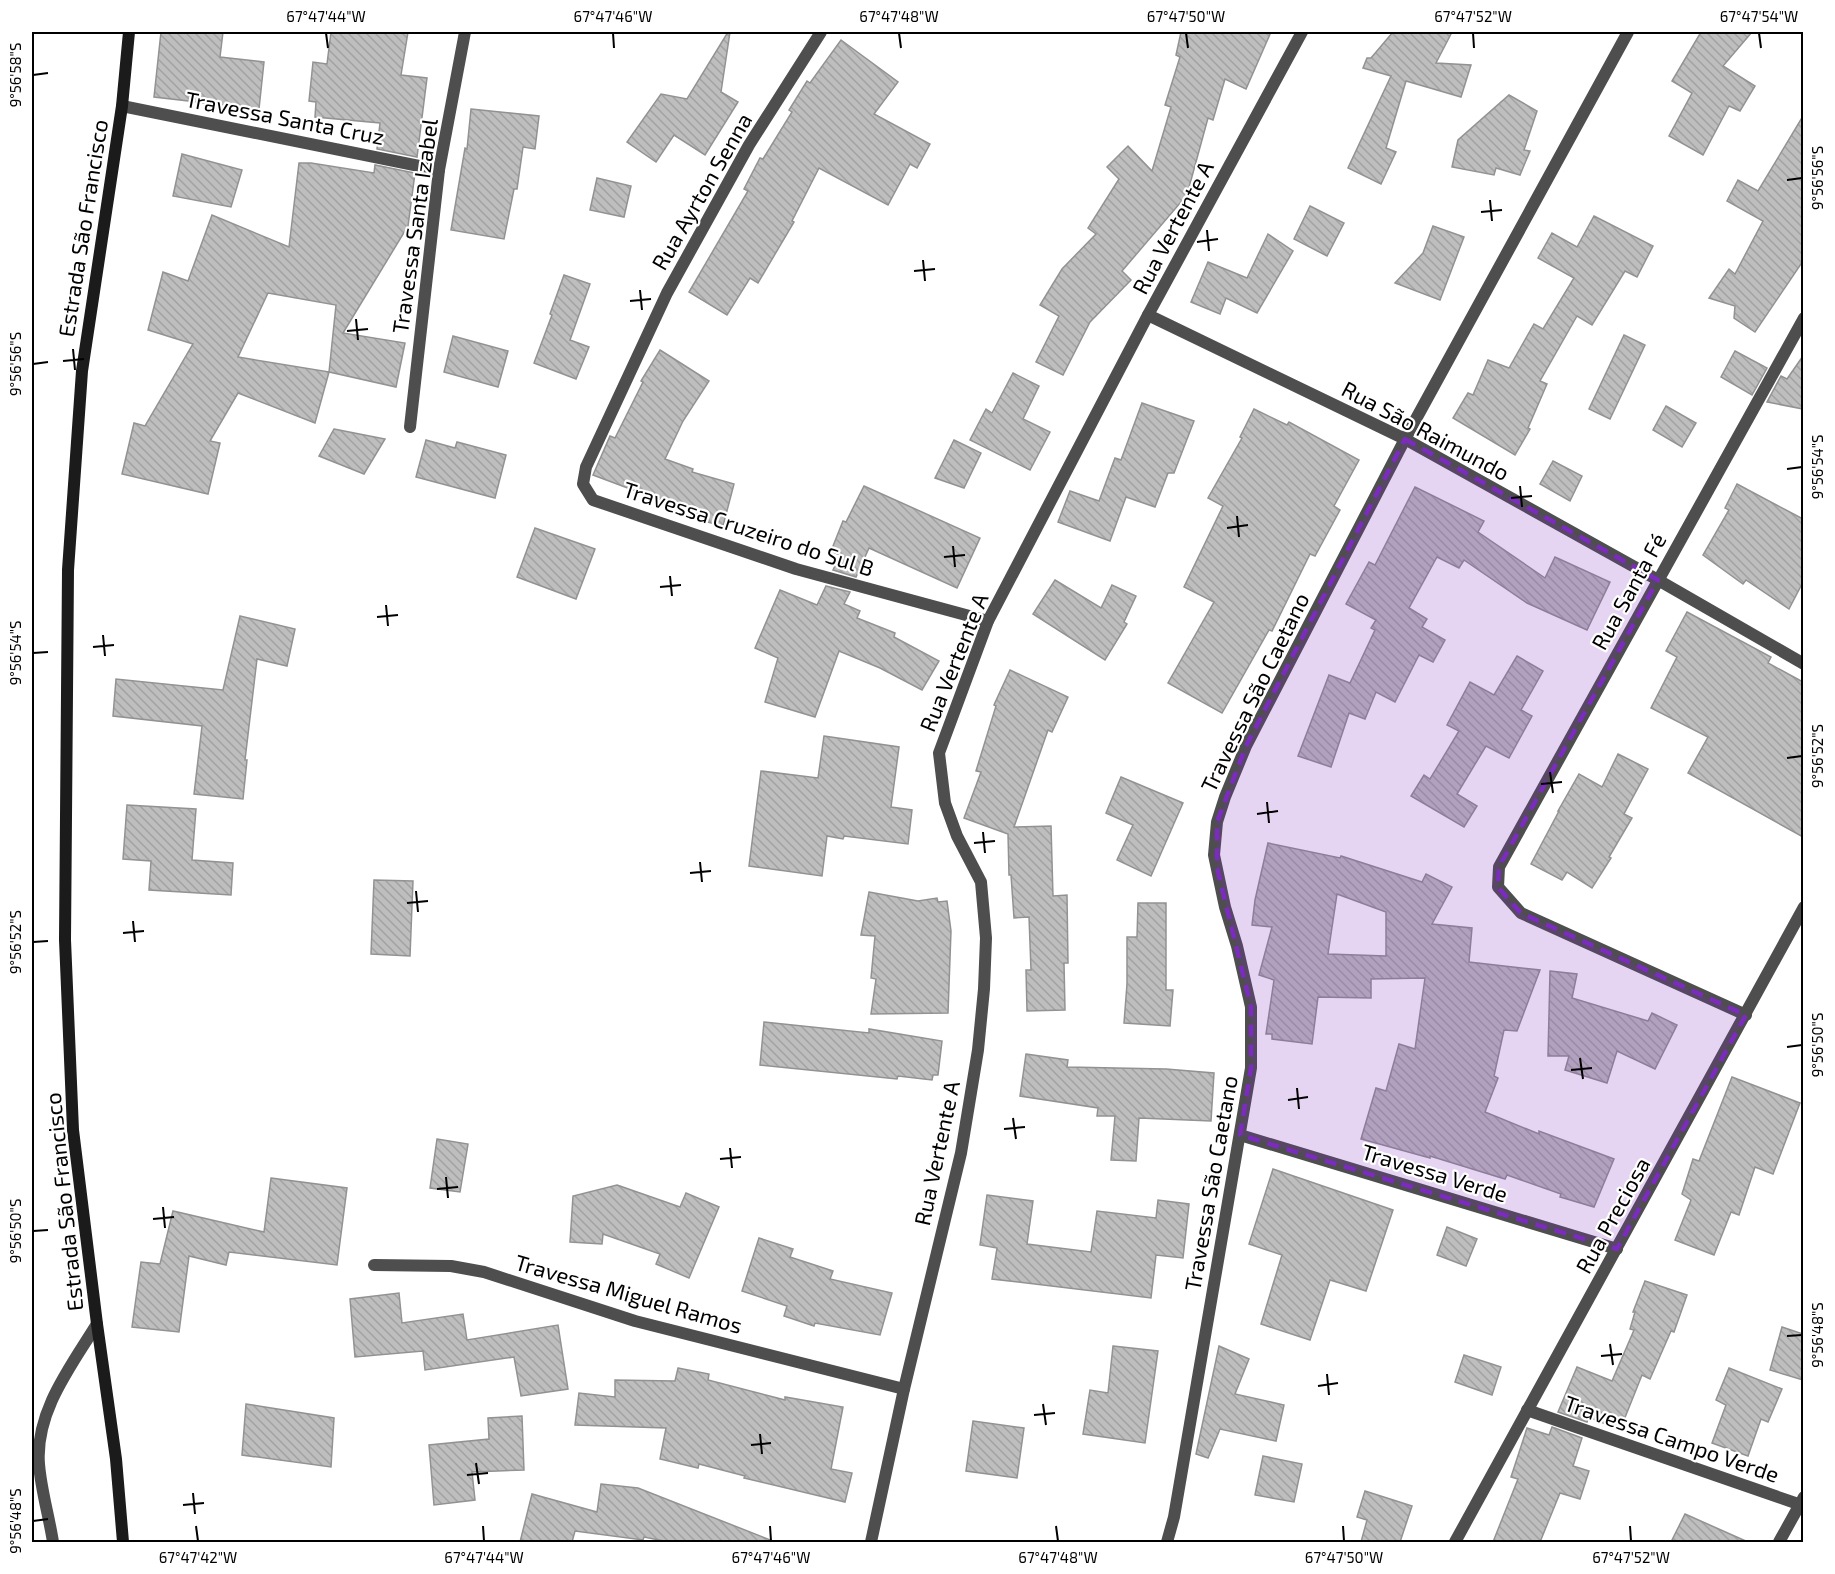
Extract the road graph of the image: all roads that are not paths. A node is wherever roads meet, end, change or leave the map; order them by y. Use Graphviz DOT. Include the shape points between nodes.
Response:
graph roads {
  1 [pos="129,32"];
  2 [pos="465,32"];
  3 [pos="820,32"];
  4 [pos="1302,32"];
  5 [pos="1628,32"];
  6 [pos="122,106"];
  7 [pos="439,170"];
  8 [pos="1148,315"];
  9 [pos="1803,318"];
  10 [pos="612,410"];
  11 [pos="410,427"];
  12 [pos="1405,439"];
  13 [pos="1658,580"];
  14 [pos="988,621"];
  15 [pos="1803,664"];
  16 [pos="1803,907"];
  17 [pos="1746,1015"];
  18 [pos="1240,1135"];
  19 [pos="1617,1249"];
  20 [pos="374,1265"];
  21 [pos="97,1324"];
  22 [pos="904,1389"];
  23 [pos="1527,1410"];
  24 [pos="1802,1503"];
  25 [pos="53,1542"];
  26 [pos="123,1542"];
  27 [pos="871,1542"];
  28 [pos="1167,1542"];
  29 [pos="1455,1542"];
  30 [pos="1779,1542"];
  1 -- 6 [label="street, Estrada São Francisco"];
  2 -- 7 [label="street, Travessa Santa Izabel"];
  3 -- 10 [label="street, Rua Ayrton Senna" via="749,146 667,293"];
  4 -- 8 [label="street, Rua Vertente A"];
  5 -- 12 [label="street, Travessa São Caetano"];
  6 -- 7 [label="street, Travessa Santa Cruz"];
  6 -- 21 [label="street, Estrada São Francisco" via="82,371 68,570 65,940 73,1130"];
  7 -- 11 [label="street, Travessa Santa Izabel"];
  8 -- 12 [label="street, Rua São Raimundo"];
  8 -- 14 [label="street, Rua Vertente A"];
  9 -- 13 [label="street, Rua Santa Fé"];
  10 -- 14 [label="street, Travessa Cruzeiro do Sul B" via="586,466 583,484 593,500 796,569"];
  12 -- 13 [label="street, Rua São Raimundo"];
  12 -- 18 [label="street, Travessa São Caetano" via="1246,746 1217,822 1214,855 1251,1007 1251,1068"];
  13 -- 15 [label="street, Rua São Raimundo"];
  13 -- 17 [label="street, Rua Santa Fé" via="1498,867 1497,887 1521,913"];
  14 -- 22 [label="street, Rua Vertente A" via="939,753 945,802 957,836 981,882 986,938 978,1050 961,1153"];
  16 -- 17 [label="street, Rua Preciosa"];
  17 -- 19 [label="street, Rua Preciosa"];
  18 -- 19 [label="street, Travessa Verde"];
  18 -- 28 [label="street, Travessa São Caetano"];
  19 -- 23 [label="street, Rua Preciosa"];
  20 -- 22 [label="street, Travessa Miguel Ramos" via="451,1266 484,1272 635,1321"];
  21 -- 25 [label="street" via="51,1402 42,1430 39,1463"];
  21 -- 26 [label="street, Estrada São Francisco"];
  22 -- 27 [label="street, Rua Vertente A"];
  23 -- 24 [label="street, Travessa Campo Verde"];
  23 -- 29 [label="street, Rua Preciosa"];
  24 -- 30 [label="street"];
}
